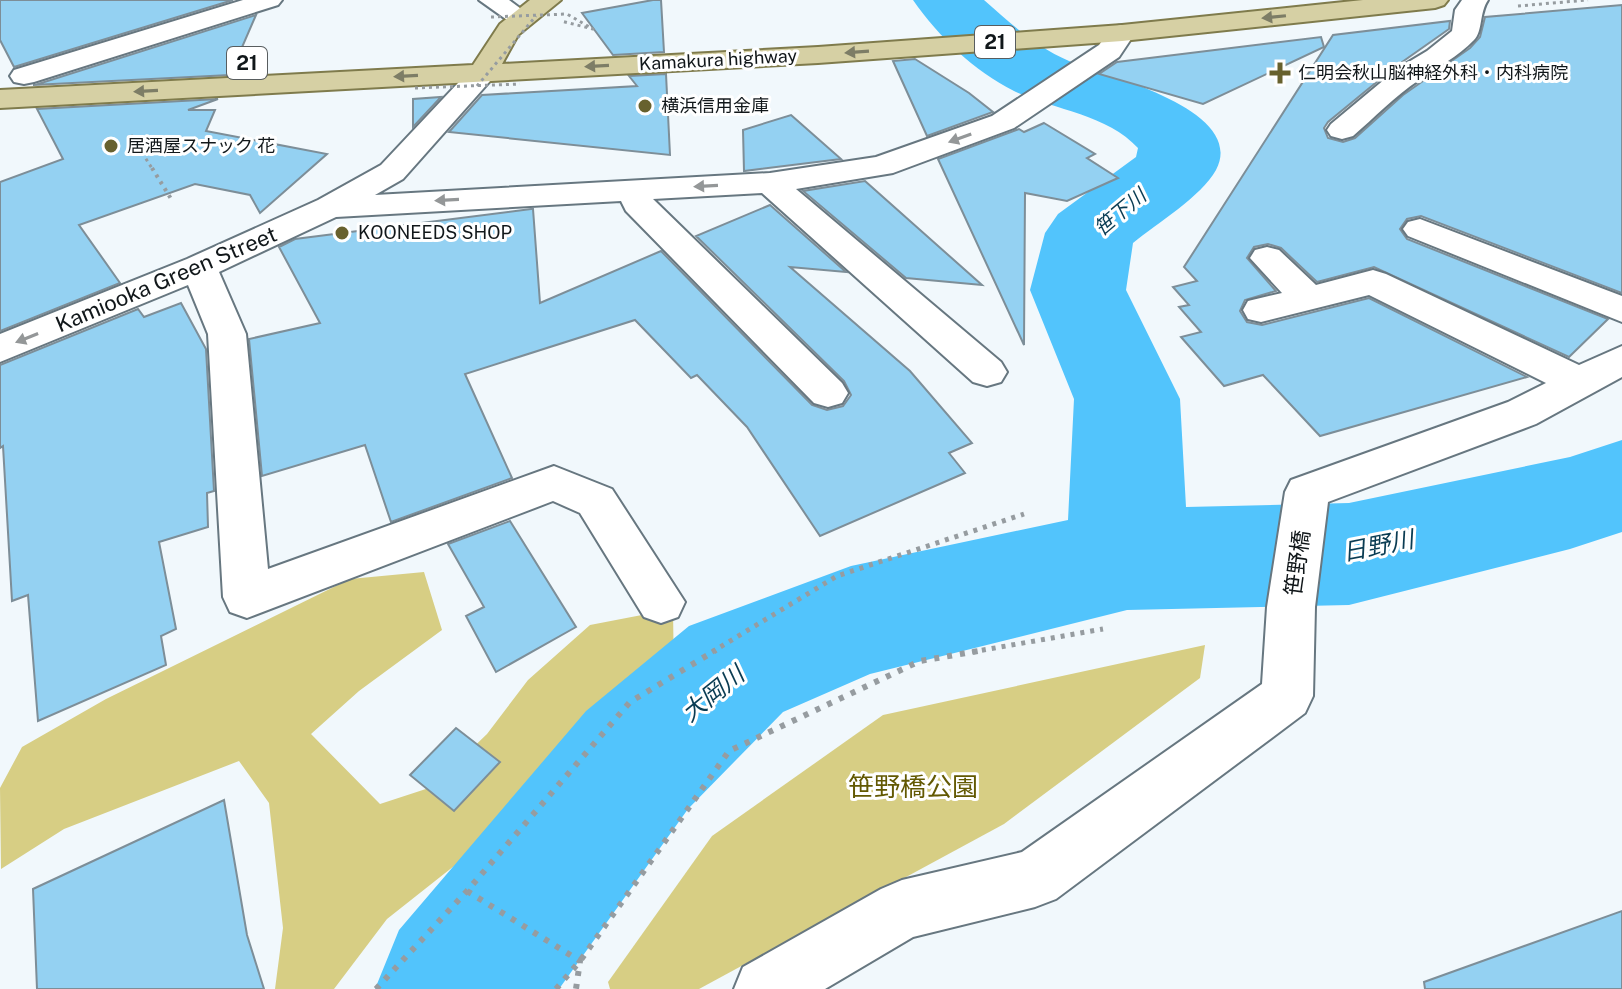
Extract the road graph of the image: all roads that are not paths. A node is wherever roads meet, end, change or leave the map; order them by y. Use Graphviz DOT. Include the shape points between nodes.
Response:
graph roads {
  1 [pos="269,0"];
  2 [pos="1435,0"];
  3 [pos="1475,0"];
  4 [pos="492,9"];
  5 [pos="541,14"];
  6 [pos="966,19"];
  7 [pos="1122,33"];
  8 [pos="484,69"];
  9 [pos="12,76"];
  10 [pos="0,99"];
  11 [pos="1342,130"];
  12 [pos="770,183"];
  13 [pos="635,190"];
  14 [pos="330,207"];
  15 [pos="1420,229"];
  16 [pos="1267,258"];
  17 [pos="199,267"];
  18 [pos="1308,298"];
  19 [pos="1261,310"];
  20 [pos="1622,310"];
  21 [pos="0,349"];
  22 [pos="1622,360"];
  23 [pos="987,372"];
  24 [pos="1579,382"];
  25 [pos="828,393"];
  26 [pos="661,602"];
  27 [pos="765,989"];
  1 -- 9 [label="street"];
  2 -- 7 [label="main road, Kamakura highway / 21, one-way"];
  3 -- 11 [label="street" via="1465,34"];
  4 -- 5 [label="street"];
  5 -- 8 [label="main road"];
  6 -- 8 [label="main road, Kamakura highway / 21"];
  7 -- 8 [label="main road, Kamakura highway / 21, one-way"];
  7 -- 12 [label="street, one-way" via="1109,51 1003,122 882,166"];
  8 -- 9 [label="main road, Kamakura highway / 21"];
  8 -- 10 [label="main road, Kamakura highway / 21, one-way"];
  8 -- 14 [label="street, Kamiooka Green Street" via="392,172"];
  12 -- 13 [label="street, one-way"];
  12 -- 23 [label="street"];
  13 -- 14 [label="street, one-way"];
  13 -- 25 [label="street" via="638,204"];
  14 -- 17 [label="street, Kamiooka Green Street"];
  15 -- 20 [label="street"];
  16 -- 18 [label="street"];
  17 -- 21 [label="street, Kamiooka Green Street, one-way"];
  17 -- 26 [label="street" via="227,334 247,597 554,483 596,501"];
  18 -- 19 [label="street"];
  18 -- 24 [label="street" via="1373,282"];
  22 -- 24 [label="street"];
  24 -- 27 [label="street, 笹野橋" via="1522,413 1307,492 1291,607 1287,696 1035,878 902,910"];
}
